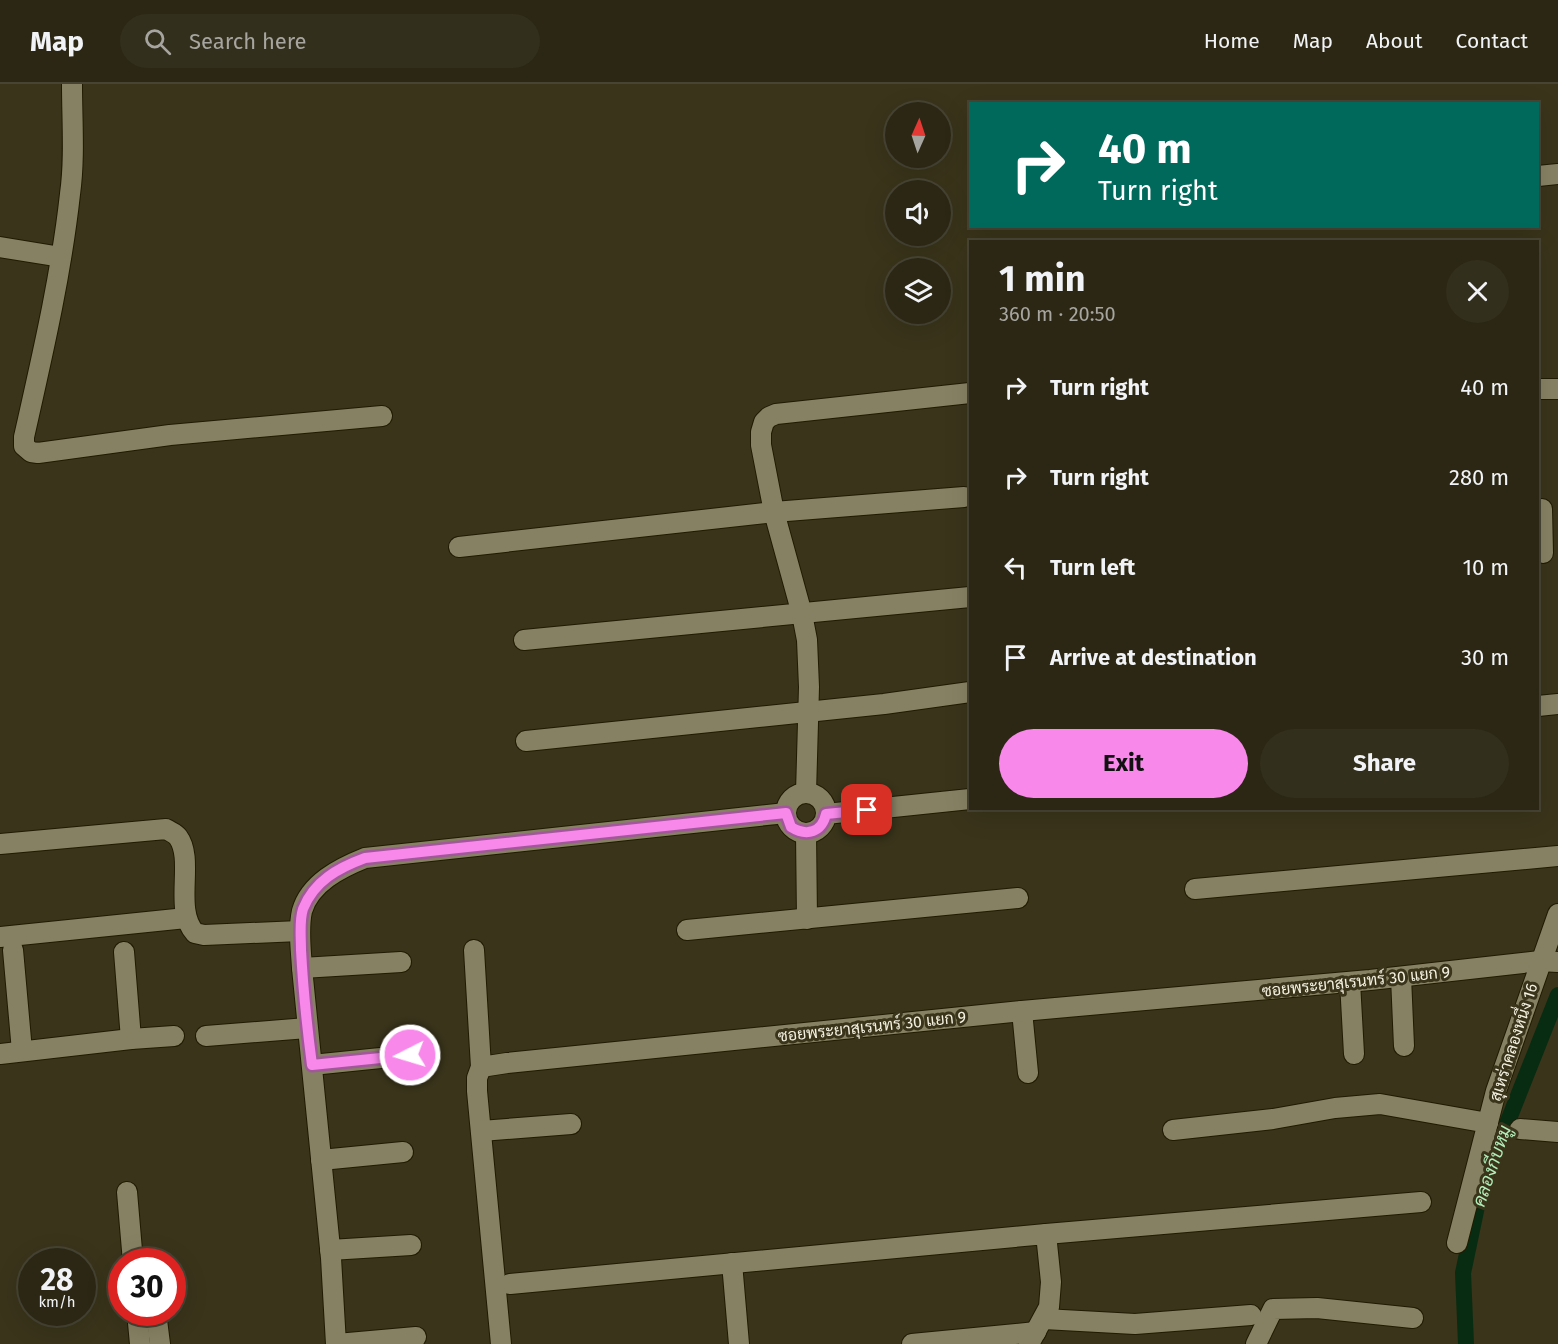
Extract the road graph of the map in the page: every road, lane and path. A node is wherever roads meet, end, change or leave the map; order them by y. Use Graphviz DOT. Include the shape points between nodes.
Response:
graph roads {
  1 [pos="72,84"];
  2 [pos="1558,174"];
  3 [pos="1539,176"];
  4 [pos="0,247"];
  5 [pos="61,257"];
  6 [pos="1539,389"];
  7 [pos="1558,389"];
  8 [pos="969,393"];
  9 [pos="382,416"];
  10 [pos="964,497"];
  11 [pos="1542,509"];
  12 [pos="774,512"];
  13 [pos="459,546"];
  14 [pos="1546,553"];
  15 [pos="969,597"];
  16 [pos="802,614"];
  17 [pos="524,640"];
  18 [pos="969,692"];
  19 [pos="1558,704"];
  20 [pos="1539,706"];
  21 [pos="807,712"];
  22 [pos="526,741"];
  23 [pos="806,793"];
  24 [pos="969,799"];
  25 [pos="786,813"];
  26 [pos="826,814"];
  27 [pos="806,833"];
  28 [pos="0,844"];
  29 [pos="1558,856"];
  30 [pos="1195,889"];
  31 [pos="1018,898"];
  32 [pos="1558,914"];
  33 [pos="186,918"];
  34 [pos="807,919"];
  35 [pos="687,930"];
  36 [pos="300,931"];
  37 [pos="7,943"];
  38 [pos="474,950"];
  39 [pos="124,952"];
  40 [pos="1549,961"];
  41 [pos="401,962"];
  42 [pos="302,968"];
  43 [pos="1401,977"];
  44 [pos="1350,982"];
  45 [pos="1022,1011"];
  46 [pos="307,1028"];
  47 [pos="174,1036"];
  48 [pos="206,1036"];
  49 [pos="131,1039"];
  50 [pos="1404,1046"];
  51 [pos="22,1051"];
  52 [pos="0,1054"];
  53 [pos="1354,1054"];
  54 [pos="410,1055"];
  55 [pos="312,1065"];
  56 [pos="481,1067"];
  57 [pos="1028,1073"];
  58 [pos="1488,1123"];
  59 [pos="572,1124"];
  60 [pos="1520,1129"];
  61 [pos="1173,1130"];
  62 [pos="481,1131"];
  63 [pos="1558,1132"];
  64 [pos="403,1152"];
  65 [pos="321,1160"];
  66 [pos="127,1192"];
  67 [pos="1421,1202"];
  68 [pos="1046,1234"];
  69 [pos="1456,1243"];
  70 [pos="411,1245"];
  71 [pos="132,1248"];
  72 [pos="330,1250"];
  73 [pos="732,1263"];
  74 [pos="510,1284"];
  75 [pos="1251,1315"];
  76 [pos="1413,1318"];
  77 [pos="138,1326"];
  78 [pos="158,1326"];
  79 [pos="1036,1332"];
  80 [pos="416,1337"];
  81 [pos="140,1344"];
  82 [pos="160,1344"];
  83 [pos="337,1344"];
  84 [pos="501,1344"];
  85 [pos="739,1344"];
  86 [pos="912,1344"];
  87 [pos="1256,1344"];
  1 -- 5 [label="street" via="72,169"];
  2 -- 3 [label="street"];
  4 -- 5 [label="street"];
  5 -- 9 [label="street" via="24,437 24,446 31,452"];
  6 -- 7 [label="street"];
  8 -- 12 [label="street" via="769,417 761,432 761,445"];
  10 -- 12 [label="street"];
  11 -- 14 [label="street"];
  12 -- 13 [label="street"];
  12 -- 16 [label="street"];
  15 -- 16 [label="street"];
  16 -- 17 [label="street"];
  16 -- 21 [label="street" via="807,640"];
  18 -- 21 [label="street"];
  19 -- 20 [label="street"];
  21 -- 22 [label="street"];
  21 -- 23 [label="street"];
  23 -- 25 [label="street" via="792,799"];
  23 -- 26 [label="street" via="821,799"];
  24 -- 26 [label="street"];
  25 -- 27 [label="street" via="791,827"];
  25 -- 36 [label="street" via="365,858 340,867 324,880 303,910"];
  26 -- 27 [label="street" via="820,828"];
  27 -- 34 [label="street"];
  28 -- 33 [label="street" via="166,830 177,835 183,846"];
  29 -- 30 [label="street"];
  31 -- 34 [label="street"];
  32 -- 40 [label="street, สุเหร่าคลองหนึ่ง 16"];
  33 -- 36 [label="street" via="195,933 204,935"];
  33 -- 37 [label="street"];
  34 -- 35 [label="street"];
  36 -- 42 [label="street"];
  37 -- 51 [label="street"];
  38 -- 56 [label="street"];
  39 -- 49 [label="street"];
  40 -- 43 [label="street, ซอยพระยาสุเรนทร์ 30 แยก 9"];
  40 -- 58 [label="street, สุเหร่าคลองหนึ่ง 16" via="1502,1074"];
  41 -- 42 [label="street"];
  42 -- 46 [label="street"];
  43 -- 44 [label="street, ซอยพระยาสุเรนทร์ 30 แยก 9"];
  43 -- 50 [label="street"];
  44 -- 45 [label="street, ซอยพระยาสุเรนทร์ 30 แยก 9"];
  44 -- 53 [label="street"];
  45 -- 56 [label="street, ซอยพระยาสุเรนทร์ 30 แยก 9"];
  45 -- 57 [label="street"];
  46 -- 48 [label="street"];
  46 -- 55 [label="street"];
  47 -- 49 [label="street"];
  49 -- 51 [label="street"];
  51 -- 52 [label="street"];
  54 -- 55 [label="street"];
  55 -- 65 [label="street"];
  56 -- 62 [label="street" via="477,1078"];
  58 -- 61 [label="street" via="1380,1104"];
  58 -- 69 [label="street, สุเหร่าคลองหนึ่ง 16"];
  59 -- 62 [label="street"];
  60 -- 63 [label="street"];
  62 -- 84 [label="street"];
  64 -- 65 [label="street"];
  65 -- 72 [label="street"];
  66 -- 71 [label="street"];
  67 -- 68 [label="street"];
  68 -- 73 [label="street"];
  68 -- 79 [label="street" via="1051,1282 1049,1307"];
  70 -- 72 [label="street"];
  72 -- 83 [label="street"];
  73 -- 74 [label="street"];
  73 -- 85 [label="street"];
  75 -- 79 [label="street"];
  76 -- 87 [label="street" via="1317,1308 1273,1309"];
  77 -- 81 [label="street"];
  78 -- 82 [label="street"];
  79 -- 86 [label="street"];
  80 -- 83 [label="street"];
}
